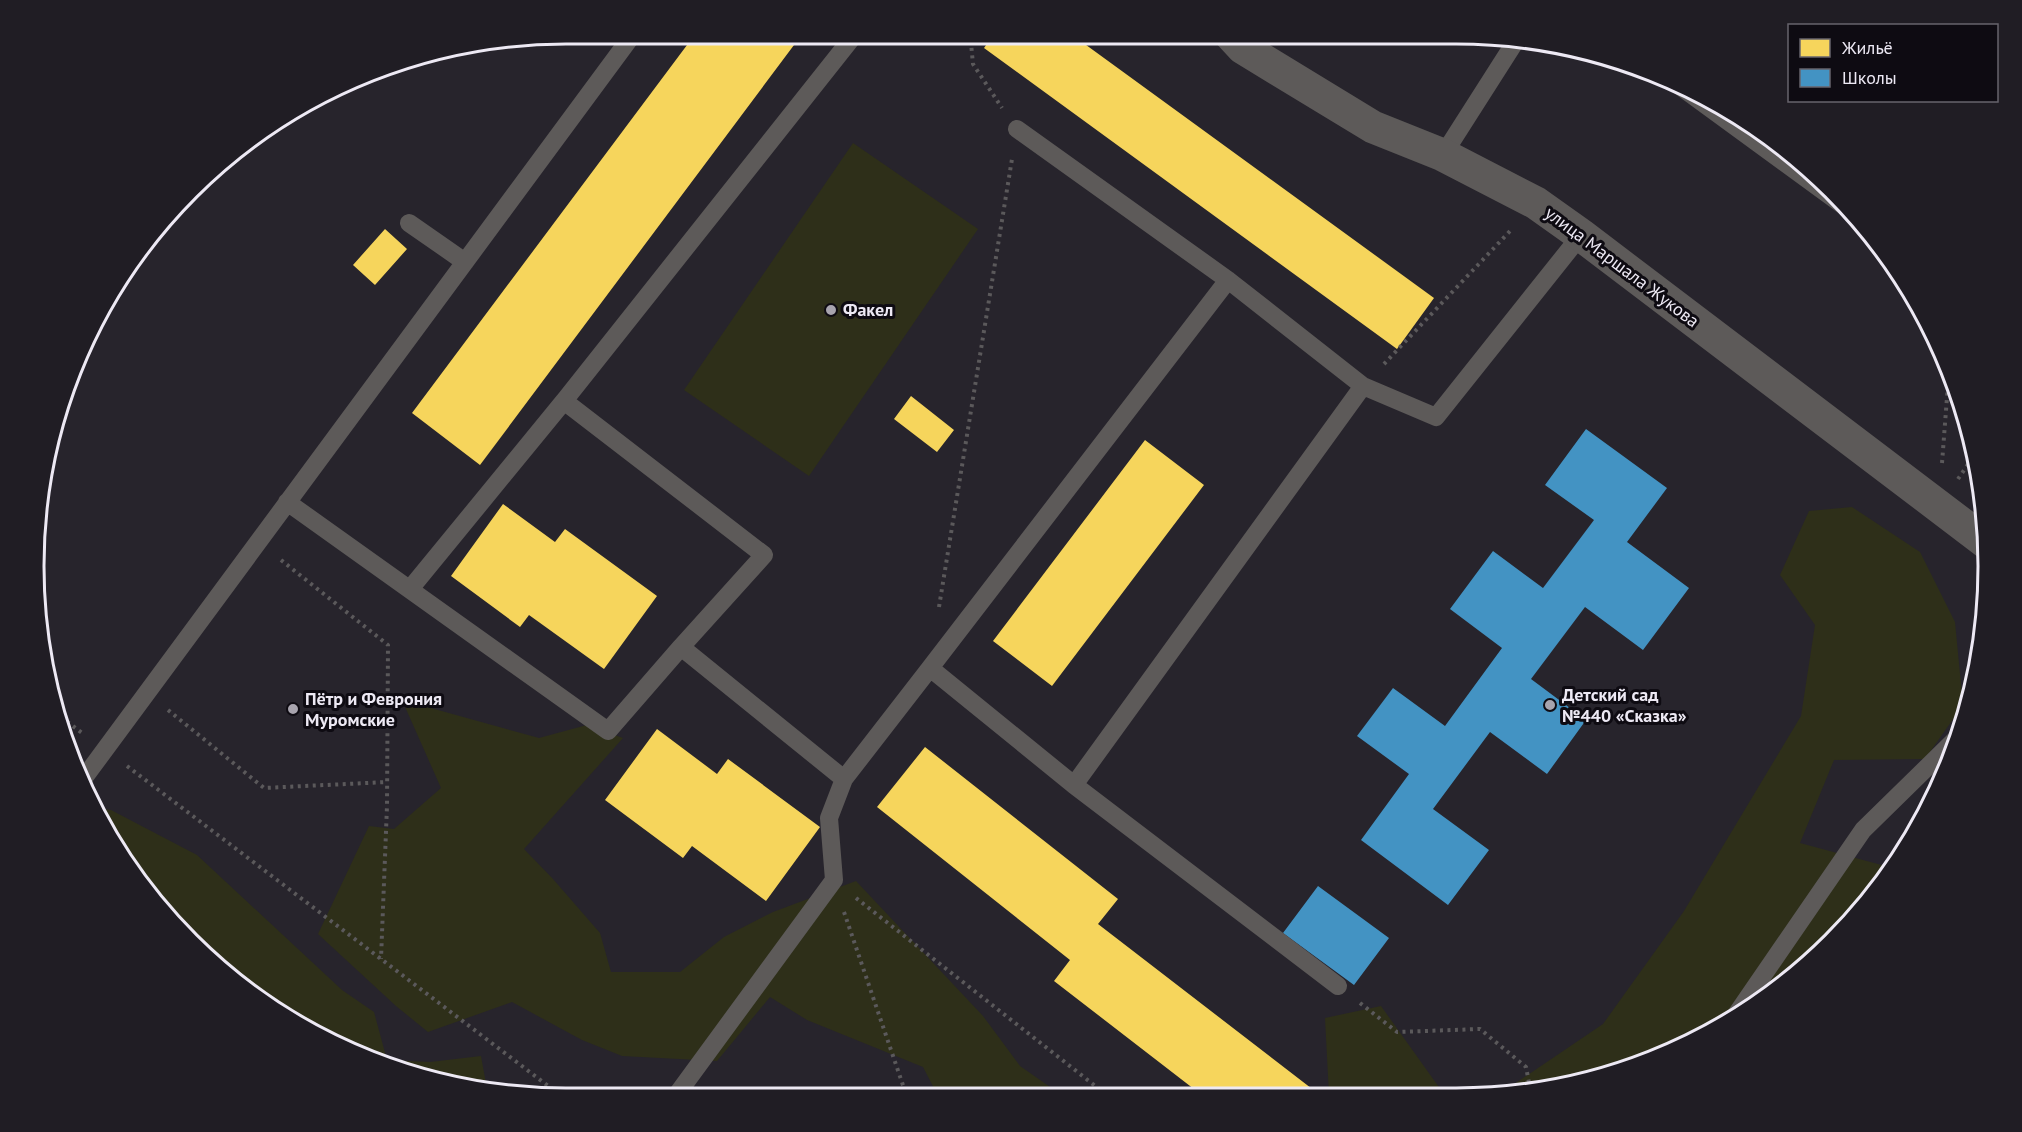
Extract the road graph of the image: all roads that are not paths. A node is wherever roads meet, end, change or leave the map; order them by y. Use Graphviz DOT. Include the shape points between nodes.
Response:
graph roads {
  1 [pos="626,44"];
  2 [pos="847,44"];
  3 [pos="1239,44"];
  4 [pos="1512,47"];
  5 [pos="1723,118"];
  6 [pos="1017,129"];
  7 [pos="1443,155"];
  8 [pos="1807,179"];
  9 [pos="409,223"];
  10 [pos="1581,235"];
  11 [pos="465,262"];
  12 [pos="1228,280"];
  13 [pos="1363,386"];
  14 [pos="564,401"];
  15 [pos="287,502"];
  16 [pos="1977,535"];
  17 [pos="410,589"];
  18 [pos="681,647"];
  19 [pos="930,668"];
  20 [pos="1945,749"];
  21 [pos="87,775"];
  22 [pos="844,779"];
  23 [pos="1074,785"];
  24 [pos="1338,986"];
  25 [pos="1745,1001"];
  26 [pos="682,1088"];
  1 -- 11 [label="lane"];
  2 -- 14 [label="lane"];
  3 -- 7 [label="street, улица Маршала Жукова" via="1373,127"];
  4 -- 7 [label="lane"];
  5 -- 8 [label="lane"];
  6 -- 12 [label="lane"];
  7 -- 10 [label="street, улица Маршала Жукова" via="1536,203"];
  9 -- 11 [label="lane"];
  10 -- 13 [label="lane" via="1436,417"];
  10 -- 16 [label="street, улица Маршала Жукова"];
  11 -- 15 [label="lane"];
  12 -- 13 [label="lane"];
  12 -- 19 [label="lane"];
  13 -- 23 [label="lane"];
  14 -- 17 [label="lane"];
  14 -- 18 [label="lane" via="764,555"];
  15 -- 17 [label="lane"];
  15 -- 21 [label="lane"];
  17 -- 18 [label="lane" via="608,731"];
  18 -- 22 [label="lane"];
  19 -- 22 [label="lane"];
  19 -- 23 [label="lane"];
  20 -- 25 [label="lane" via="1863,830"];
  22 -- 26 [label="lane" via="829,818 834,880"];
  23 -- 24 [label="lane"];
}
